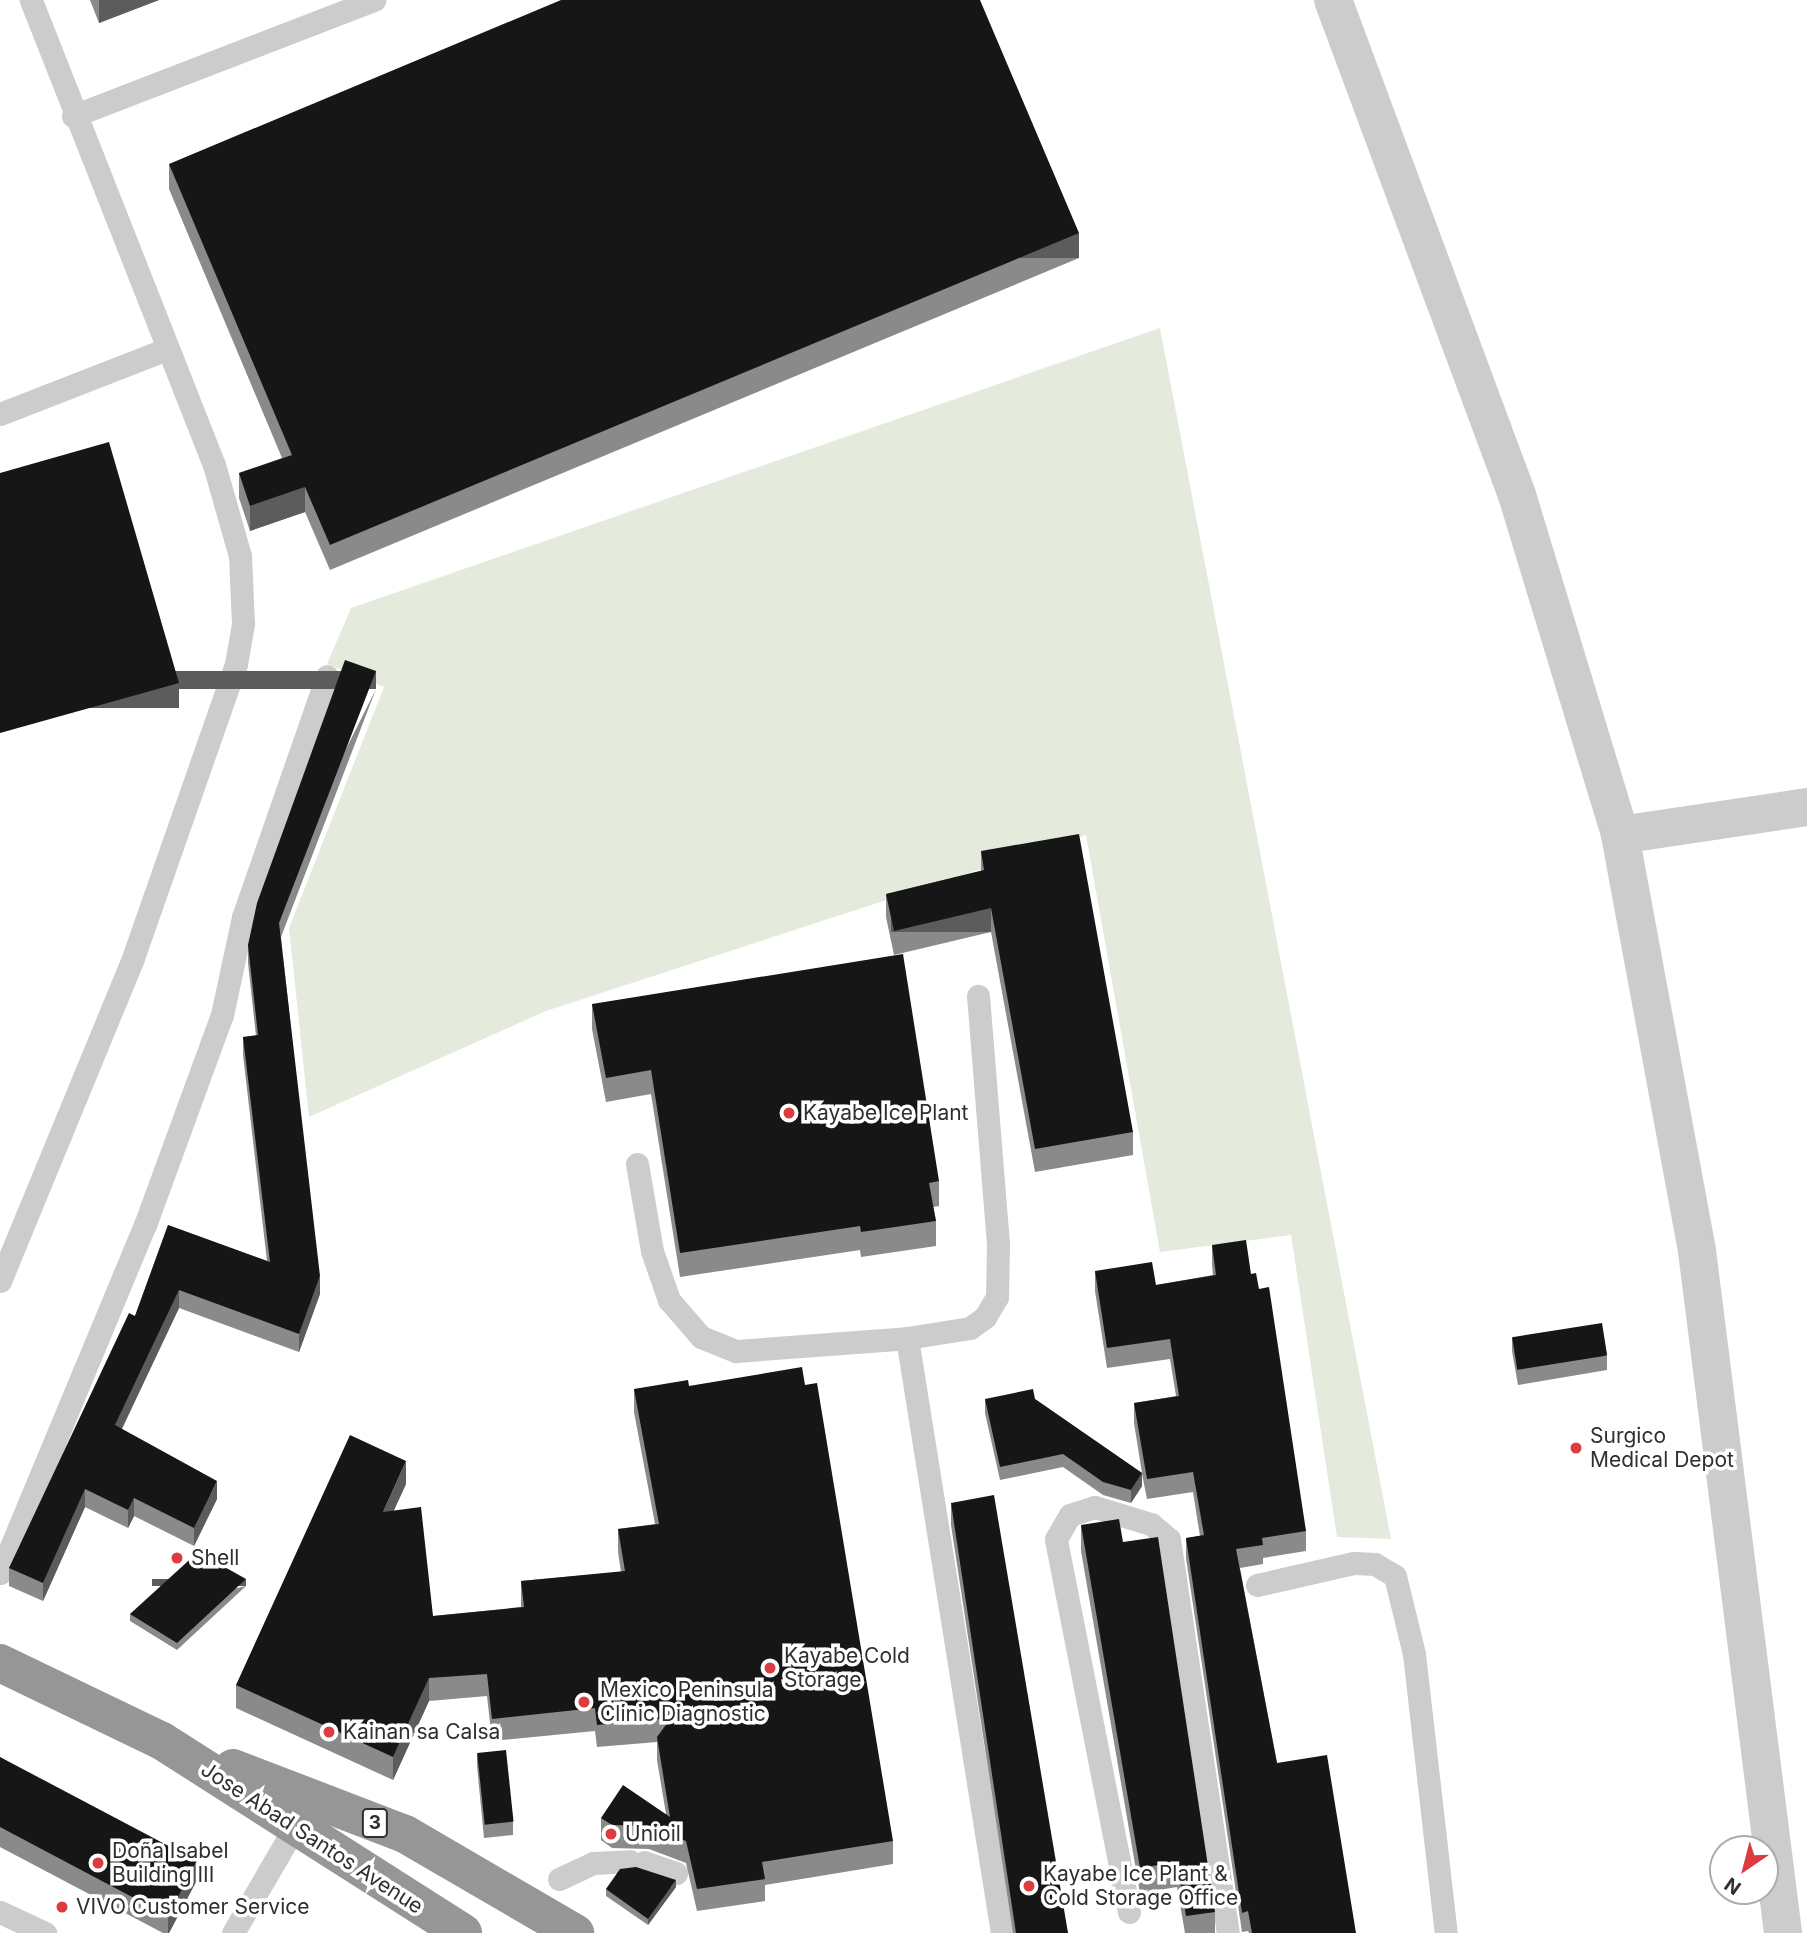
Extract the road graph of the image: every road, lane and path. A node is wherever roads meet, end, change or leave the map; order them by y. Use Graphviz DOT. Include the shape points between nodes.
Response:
graph roads {
  1 [pos="31,0"];
  2 [pos="374,0"];
  3 [pos="1333,0"];
  4 [pos="73,116"];
  5 [pos="167,349"];
  6 [pos="0,414"];
  7 [pos="327,676"];
  8 [pos="1807,807"];
  9 [pos="1620,835"];
  10 [pos="978,996"];
  11 [pos="637,1164"];
  12 [pos="0,1281"];
  13 [pos="908,1338"];
  14 [pos="0,1573"];
  15 [pos="1257,1586"];
  16 [pos="0,1663"];
  17 [pos="162,1741"];
  18 [pos="294,1828"];
  19 [pos="676,1873"];
  20 [pos="559,1879"];
  21 [pos="0,1912"];
  22 [pos="1129,1912"];
  23 [pos="448,1929"];
  24 [pos="45,1933"];
  25 [pos="233,1933"];
  26 [pos="575,1933"];
  27 [pos="1002,1933"];
  28 [pos="1228,1933"];
  29 [pos="1446,1933"];
  30 [pos="1783,1933"];
  1 -- 4 [label="lane"];
  2 -- 4 [label="lane"];
  3 -- 9 [label="street" via="1517,495"];
  4 -- 5 [label="lane"];
  5 -- 6 [label="lane"];
  5 -- 12 [label="lane" via="214,465 240,556 236,664 133,958"];
  7 -- 14 [label="lane" via="243,918 217,1028 145,1225"];
  8 -- 9 [label="street"];
  9 -- 30 [label="street" via="1697,1251"];
  10 -- 13 [label="lane" via="998,1244 997,1297 985,1317 970,1328"];
  11 -- 13 [label="lane" via="652,1251 669,1300 701,1337 736,1351"];
  13 -- 27 [label="lane"];
  15 -- 29 [label="lane" via="1353,1563 1375,1564 1395,1576 1414,1654"];
  16 -- 17 [label="highway, Jose Abad Santos Avenue / 3"];
  17 -- 18 [label="highway, Jose Abad Santos Avenue / 3"];
  17 -- 26 [label="highway, Jose Abad Santos Avenue / 3" via="405,1834"];
  18 -- 23 [label="highway, Jose Abad Santos Avenue / 3"];
  18 -- 25 [label="lane"];
  19 -- 20 [label="lane" via="637,1862 594,1863"];
  21 -- 24 [label="lane"];
  22 -- 28 [label="lane" via="1056,1539 1070,1515 1088,1508 1151,1524 1169,1539"];
}
